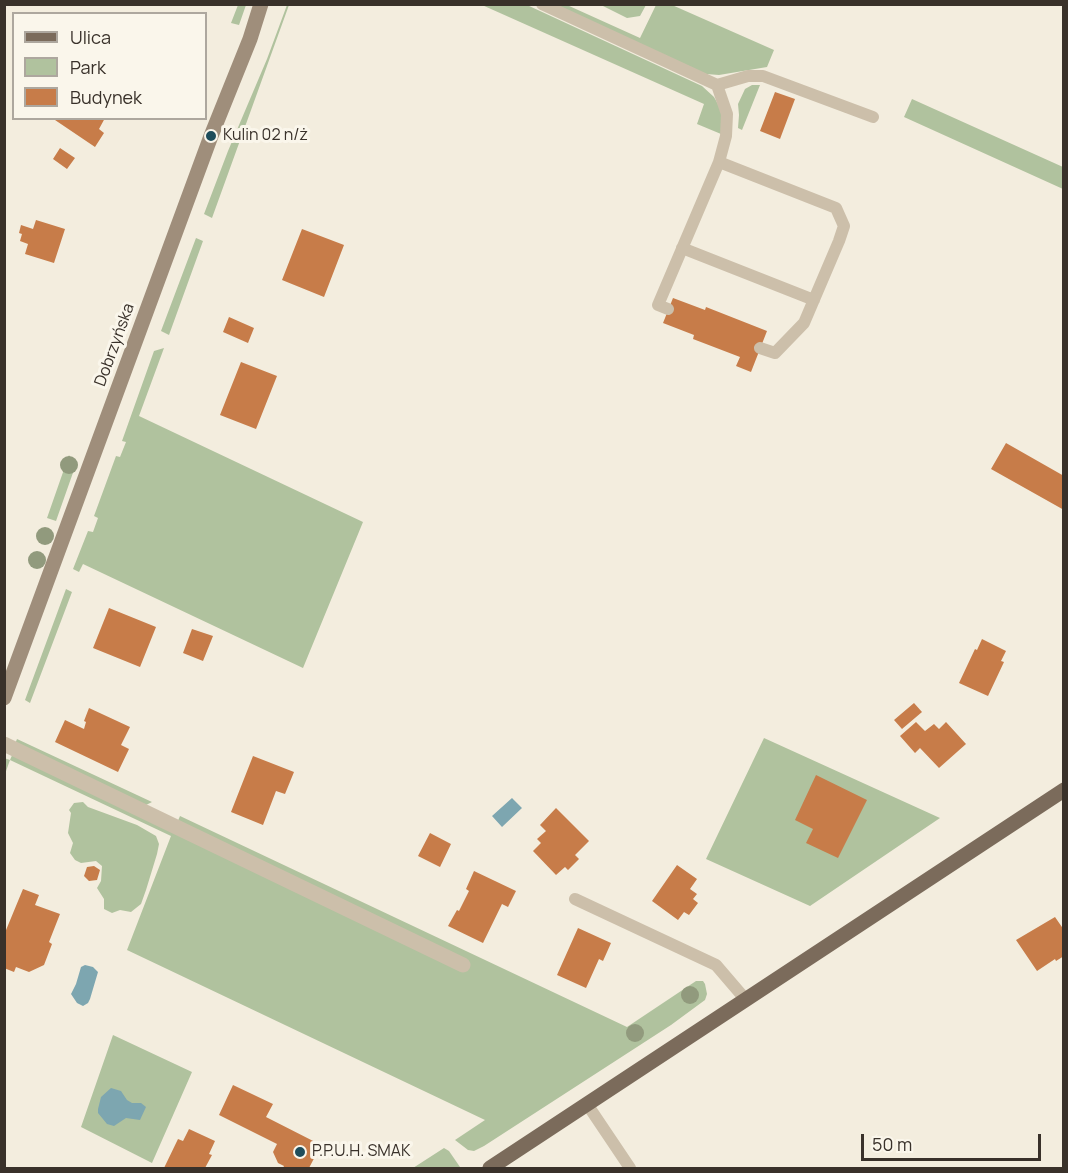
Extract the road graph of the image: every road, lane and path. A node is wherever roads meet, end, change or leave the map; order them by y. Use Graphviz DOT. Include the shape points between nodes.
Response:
graph roads {
  1 [pos="261,4"];
  2 [pos="542,4"];
  3 [pos="717,85"];
  4 [pos="873,117"];
  5 [pos="718,162"];
  6 [pos="682,248"];
  7 [pos="814,300"];
  8 [pos="668,309"];
  9 [pos="760,348"];
  10 [pos="4,698"];
  11 [pos="4,744"];
  12 [pos="1064,790"];
  13 [pos="575,899"];
  14 [pos="463,965"];
  15 [pos="746,1000"];
  16 [pos="587,1104"];
  17 [pos="490,1168"];
  18 [pos="630,1168"];
  1 -- 10 [label="street, Dobrzyńska"];
  2 -- 3 [label="lane"];
  3 -- 4 [label="lane" via="763,76"];
  3 -- 5 [label="lane" via="727,114 726,136"];
  5 -- 6 [label="lane"];
  5 -- 7 [label="lane" via="836,208 844,226"];
  6 -- 7 [label="lane"];
  6 -- 8 [label="lane" via="658,305"];
  7 -- 9 [label="lane" via="804,323 775,354"];
  11 -- 14 [label="street"];
  12 -- 15 [label="main road"];
  13 -- 15 [label="lane" via="716,965"];
  15 -- 16 [label="main road"];
  16 -- 17 [label="main road"];
  16 -- 18 [label="lane"];
}
